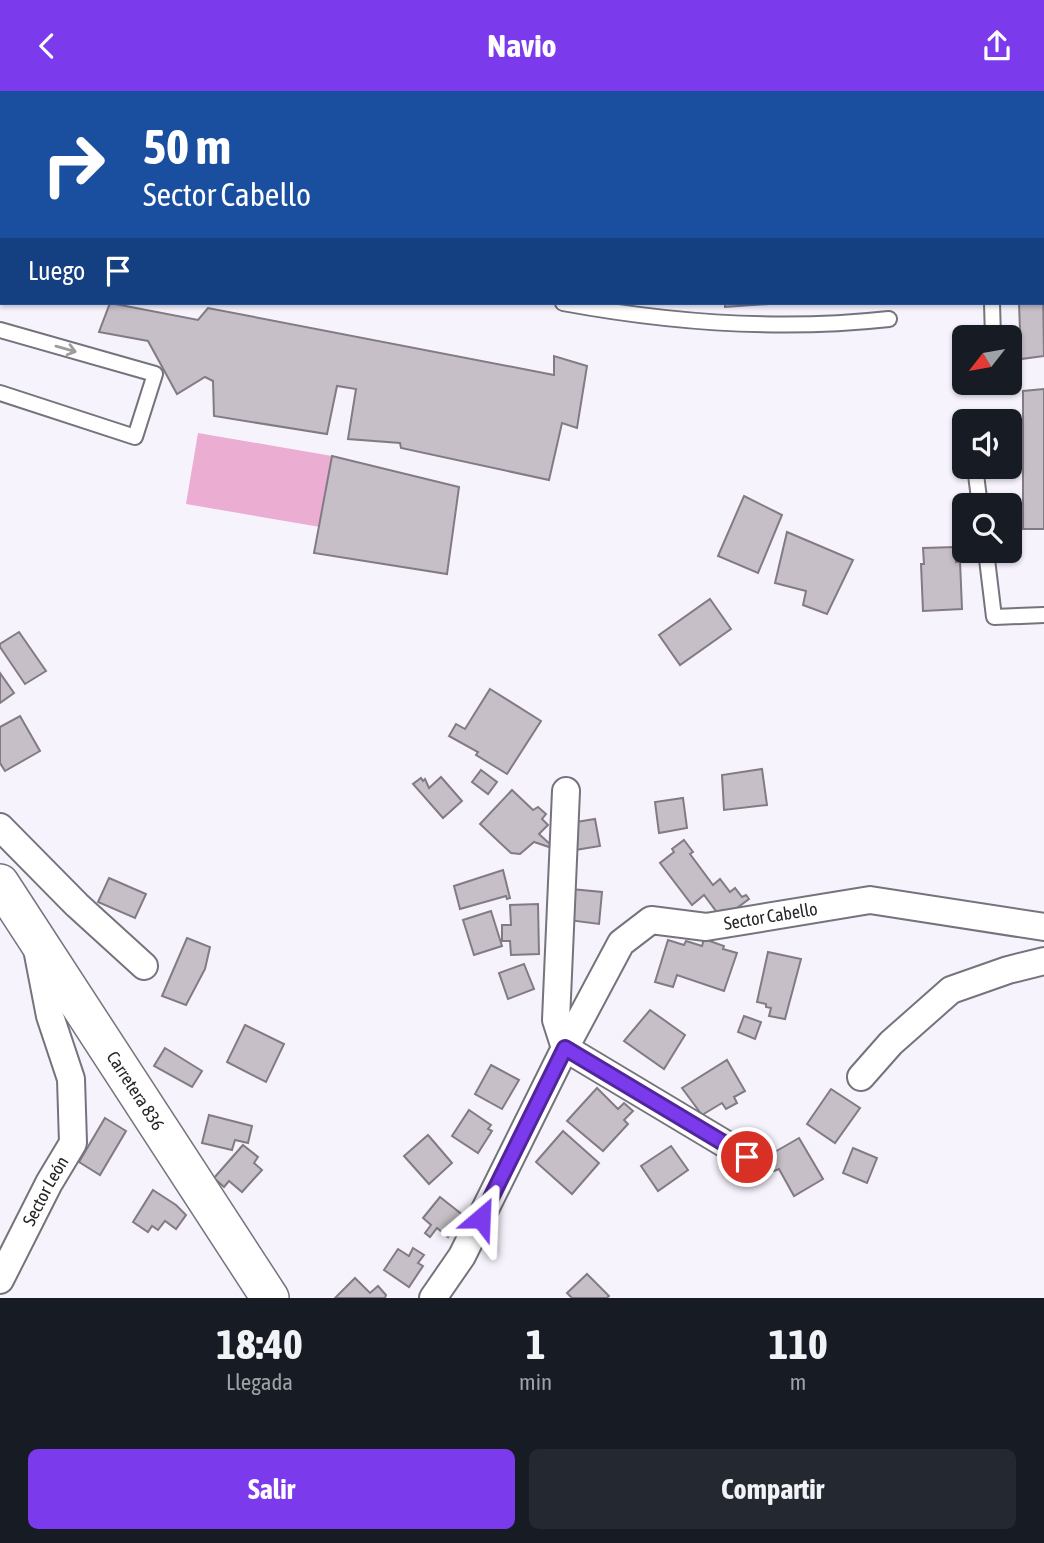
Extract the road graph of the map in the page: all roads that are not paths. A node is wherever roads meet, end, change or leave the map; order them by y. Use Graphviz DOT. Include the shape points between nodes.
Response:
graph roads {
  1 [pos="578,305"];
  2 [pos="992,305"];
  3 [pos="889,319"];
  4 [pos="993,325"];
  5 [pos="0,330"];
  6 [pos="0,393"];
  7 [pos="987,563"];
  8 [pos="1044,615"];
  9 [pos="566,790"];
  10 [pos="0,827"];
  11 [pos="0,883"];
  12 [pos="1044,927"];
  13 [pos="35,937"];
  14 [pos="1044,961"];
  15 [pos="144,965"];
  16 [pos="565,1048"];
  17 [pos="861,1077"];
  18 [pos="747,1157"];
  19 [pos="0,1280"];
  20 [pos="270,1298"];
  21 [pos="433,1298"];
  1 -- 3 [label="lane" via="721,324 833,325"];
  2 -- 4 [label="lane"];
  5 -- 6 [label="lane, one-way" via="155,374 135,437"];
  7 -- 8 [label="lane" via="994,617"];
  9 -- 16 [label="street" via="556,1020"];
  10 -- 15 [label="street"];
  11 -- 13 [label="street, Carretera 836"];
  12 -- 16 [label="street, Sector Cabello" via="870,900 706,927 651,921 621,943"];
  13 -- 19 [label="street, Sector León" via="50,1016 71,1079 73,1143"];
  13 -- 20 [label="street, Carretera 836"];
  14 -- 17 [label="street" via="951,990 891,1043"];
  16 -- 18 [label="street"];
  16 -- 21 [label="street, Sector Cabello" via="469,1242"];
}
